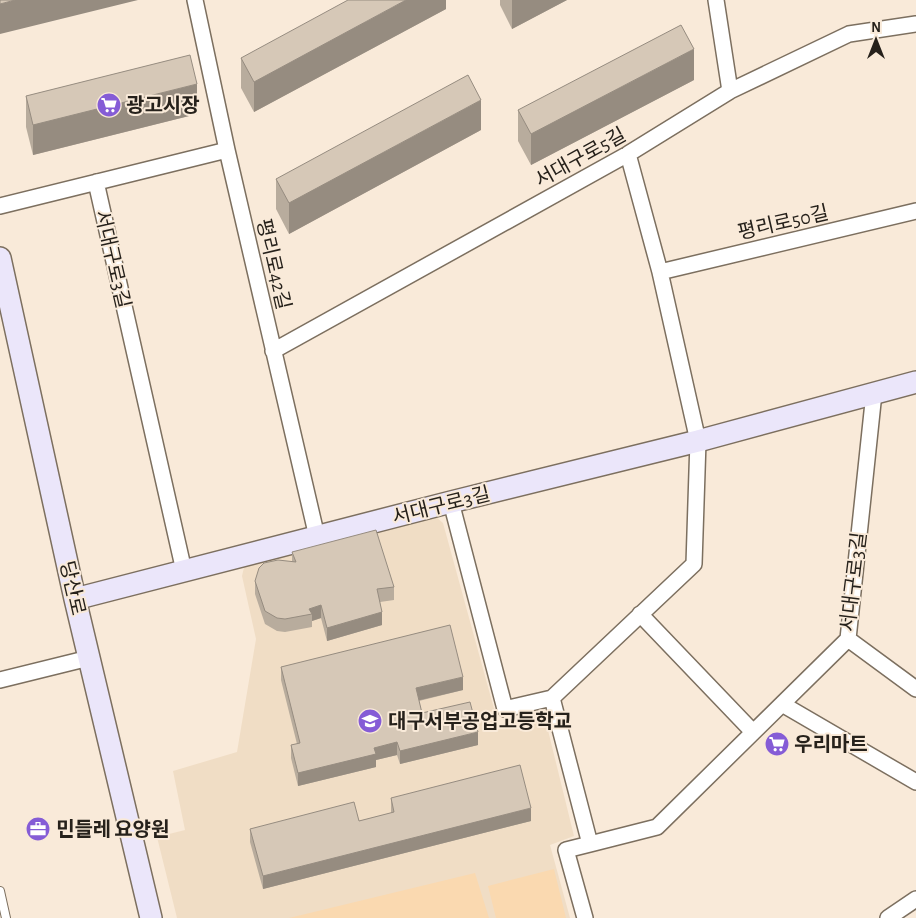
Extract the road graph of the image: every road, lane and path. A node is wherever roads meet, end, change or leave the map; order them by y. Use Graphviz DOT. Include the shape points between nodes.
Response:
graph roads {
  1 [pos="195,0"];
  2 [pos="716,0"];
  3 [pos="916,24"];
  4 [pos="730,91"];
  5 [pos="227,150"];
  6 [pos="628,154"];
  7 [pos="96,182"];
  8 [pos="0,206"];
  9 [pos="916,211"];
  10 [pos="0,258"];
  11 [pos="660,272"];
  12 [pos="6,316"];
  13 [pos="273,351"];
  14 [pos="916,382"];
  15 [pos="874,393"];
  16 [pos="698,441"];
  17 [pos="451,502"];
  18 [pos="317,537"];
  19 [pos="184,571"];
  20 [pos="75,599"];
  21 [pos="640,614"];
  22 [pos="848,638"];
  23 [pos="89,658"];
  24 [pos="0,680"];
  25 [pos="916,689"];
  26 [pos="552,698"];
  27 [pos="782,704"];
  28 [pos="753,732"];
  29 [pos="916,782"];
  30 [pos="590,844"];
  31 [pos="0,891"];
  32 [pos="916,899"];
  33 [pos="6,918"];
  34 [pos="151,918"];
  35 [pos="584,918"];
  36 [pos="888,918"];
  1 -- 5 [label="street, 평리로42길"];
  2 -- 4 [label="street"];
  3 -- 4 [label="street, 서대구로5길" via="849,34"];
  4 -- 6 [label="street, 서대구로5길"];
  5 -- 7 [label="street"];
  5 -- 13 [label="street, 평리로42길"];
  6 -- 11 [label="street"];
  6 -- 13 [label="street, 서대구로5길"];
  7 -- 8 [label="street"];
  7 -- 19 [label="street, 서대구로3길"];
  9 -- 11 [label="street, 평리로50길"];
  10 -- 12 [label="street, 당산로"];
  11 -- 16 [label="street"];
  12 -- 20 [label="street, 당산로"];
  13 -- 18 [label="street, 평리로42길"];
  14 -- 15 [label="street, 서대구로3길"];
  15 -- 16 [label="street, 서대구로3길"];
  15 -- 22 [label="street, 서대구로3길"];
  16 -- 17 [label="street, 서대구로3길"];
  16 -- 21 [label="street" via="694,564"];
  17 -- 18 [label="street, 서대구로3길"];
  17 -- 26 [label="street" via="505,709"];
  18 -- 19 [label="street, 서대구로3길"];
  19 -- 20 [label="street, 서대구로3길"];
  20 -- 23 [label="street, 당산로"];
  21 -- 26 [label="street"];
  21 -- 28 [label="street"];
  22 -- 25 [label="street"];
  22 -- 27 [label="street, 서대구로3길"];
  23 -- 24 [label="street"];
  23 -- 34 [label="street, 당산로"];
  26 -- 30 [label="street"];
  27 -- 28 [label="street, 서대구로3길"];
  27 -- 29 [label="street"];
  28 -- 30 [label="street, 서대구로3길" via="657,827"];
  30 -- 35 [label="street, 서대구로3길" via="566,850"];
  31 -- 33 [label="lane"];
  32 -- 36 [label="street"];
}
